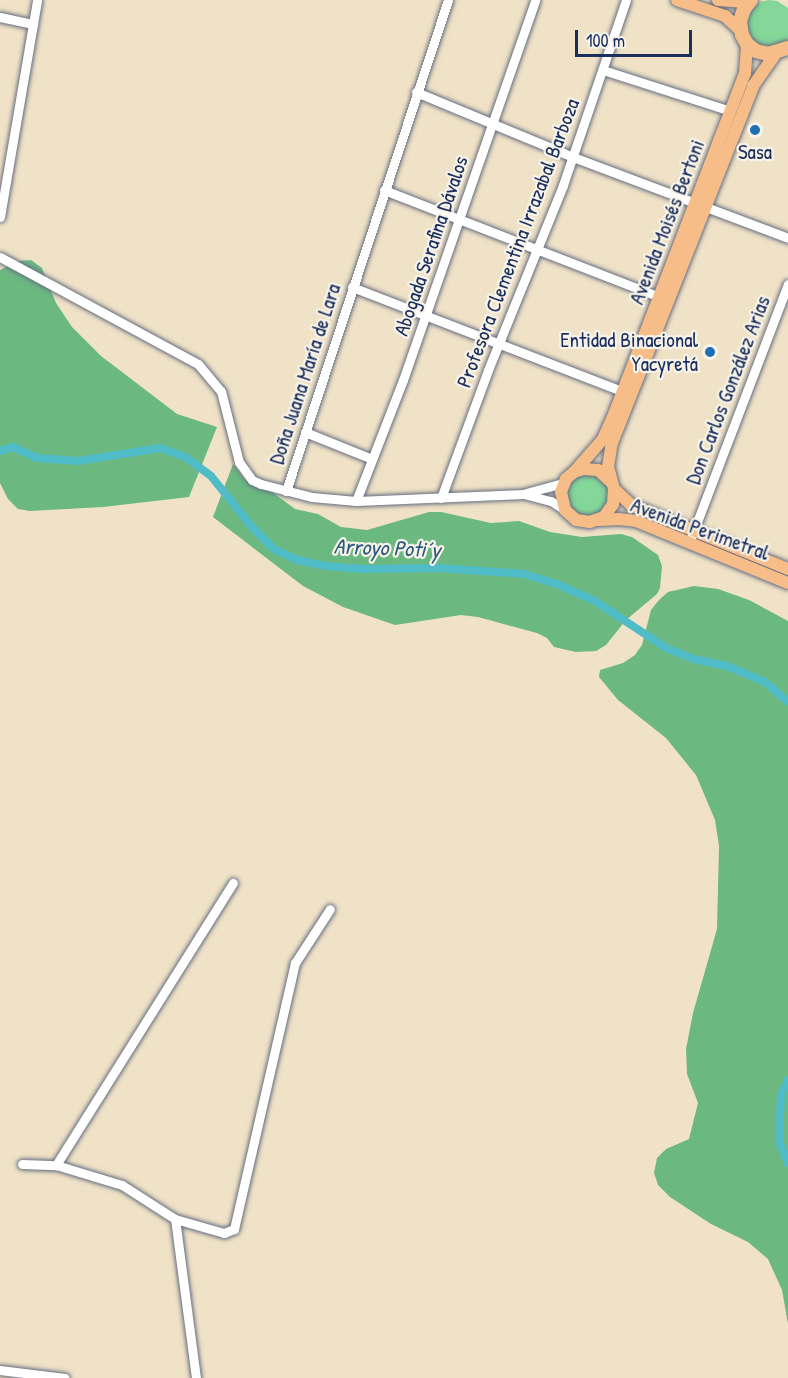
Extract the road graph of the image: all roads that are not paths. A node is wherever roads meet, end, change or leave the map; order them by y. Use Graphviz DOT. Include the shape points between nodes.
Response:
graph roads {
  1 [pos="38,0"];
  2 [pos="448,0"];
  3 [pos="535,0"];
  4 [pos="626,0"];
  5 [pos="677,0"];
  6 [pos="718,0"];
  7 [pos="750,1"];
  8 [pos="0,17"];
  9 [pos="33,24"];
  10 [pos="740,30"];
  11 [pos="747,44"];
  12 [pos="785,50"];
  13 [pos="603,70"];
  14 [pos="416,92"];
  15 [pos="731,111"];
  16 [pos="494,124"];
  17 [pos="573,157"];
  18 [pos="5,162"];
  19 [pos="384,190"];
  20 [pos="701,204"];
  21 [pos="0,217"];
  22 [pos="460,220"];
  23 [pos="788,238"];
  24 [pos="537,251"];
  25 [pos="0,257"];
  26 [pos="788,284"];
  27 [pos="352,287"];
  28 [pos="665,299"];
  29 [pos="426,316"];
  30 [pos="499,344"];
  31 [pos="627,393"];
  32 [pos="305,432"];
  33 [pos="372,459"];
  34 [pos="574,472"];
  35 [pos="564,483"];
  36 [pos="612,485"];
  37 [pos="286,491"];
  38 [pos="524,494"];
  39 [pos="441,498"];
  40 [pos="356,501"];
  41 [pos="565,510"];
  42 [pos="597,520"];
  43 [pos="695,531"];
  44 [pos="689,543"];
  45 [pos="787,576"];
  46 [pos="233,883"];
  47 [pos="330,909"];
  48 [pos="22,1164"];
  49 [pos="56,1165"];
  50 [pos="175,1219"];
  51 [pos="0,1370"];
  52 [pos="65,1378"];
  53 [pos="196,1378"];
  1 -- 9 [label="street"];
  2 -- 14 [label="street, Doña Juana María de Lara"];
  3 -- 16 [label="street, Abogada Serafina Dávalos"];
  4 -- 13 [label="street, Profesora Clementina Irrazabal Barboza"];
  5 -- 10 [label="main road" via="725,16"];
  6 -- 7 [label="main road"];
  7 -- 10 [label="highway" via="740,17"];
  8 -- 9 [label="street"];
  9 -- 18 [label="street"];
  10 -- 11 [label="highway"];
  11 -- 12 [label="highway" via="760,52"];
  11 -- 15 [label="main road, Avenida Moisés Bertoni" via="747,66"];
  12 -- 20 [label="main road, Avenida Moisés Bertoni" via="753,86"];
  13 -- 15 [label="street"];
  13 -- 17 [label="street, Profesora Clementina Irrazabal Barboza"];
  14 -- 16 [label="street"];
  14 -- 19 [label="street, Doña Juana María de Lara"];
  15 -- 20 [label="main road, Avenida Moisés Bertoni"];
  16 -- 17 [label="street"];
  16 -- 22 [label="street, Abogada Serafina Dávalos"];
  17 -- 20 [label="street"];
  17 -- 24 [label="street, Profesora Clementina Irrazabal Barboza"];
  18 -- 21 [label="street"];
  19 -- 22 [label="street"];
  19 -- 27 [label="street, Doña Juana María de Lara"];
  20 -- 23 [label="street"];
  20 -- 28 [label="main road, Avenida Moisés Bertoni"];
  22 -- 24 [label="street"];
  22 -- 29 [label="street, Abogada Serafina Dávalos"];
  24 -- 28 [label="street"];
  24 -- 30 [label="street, Profesora Clementina Irrazabal Barboza"];
  25 -- 37 [label="street" via="198,364 221,390 238,462 252,480"];
  26 -- 43 [label="street, Don Carlos González Arias"];
  27 -- 29 [label="street"];
  27 -- 32 [label="street, Doña Juana María de Lara"];
  28 -- 31 [label="main road, Avenida Moisés Bertoni"];
  29 -- 30 [label="street"];
  29 -- 33 [label="street, Abogada Serafina Dávalos"];
  30 -- 31 [label="street"];
  30 -- 39 [label="street, Profesora Clementina Irrazabal Barboza"];
  31 -- 34 [label="main road, Avenida Moisés Bertoni" via="603,439"];
  31 -- 36 [label="main road, Avenida Moisés Bertoni" via="610,451"];
  32 -- 33 [label="street"];
  32 -- 37 [label="street, Doña Juana María de Lara"];
  33 -- 40 [label="street, Abogada Serafina Dávalos"];
  34 -- 35 [label="main road, Avenida Moisés Bertoni"];
  34 -- 36 [label="main road" via="598,470"];
  35 -- 38 [label="street"];
  35 -- 41 [label="main road" via="561,501"];
  36 -- 42 [label="main road, Avenida Moisés Bertoni" via="615,497 610,511"];
  36 -- 43 [label="main road, Avenida Perimetral" via="631,505"];
  37 -- 40 [label="street, Doña Juana María de Lara"];
  38 -- 39 [label="street, Doña Juana María de Lara"];
  38 -- 41 [label="street, Doña Juana María de Lara" via="551,501"];
  39 -- 40 [label="street, Doña Juana María de Lara"];
  41 -- 42 [label="main road" via="583,522"];
  42 -- 44 [label="main road, Avenida Perimetral" via="627,519"];
  43 -- 44 [label="street, Don Carlos González Arias"];
  43 -- 45 [label="main road, Avenida Perimetral"];
  44 -- 45 [label="main road, Avenida Perimetral"];
  46 -- 49 [label="street"];
  47 -- 50 [label="street" via="295,963 234,1228 224,1233"];
  48 -- 49 [label="street"];
  49 -- 50 [label="street" via="122,1185"];
  50 -- 53 [label="street"];
  51 -- 52 [label="street"];
}
